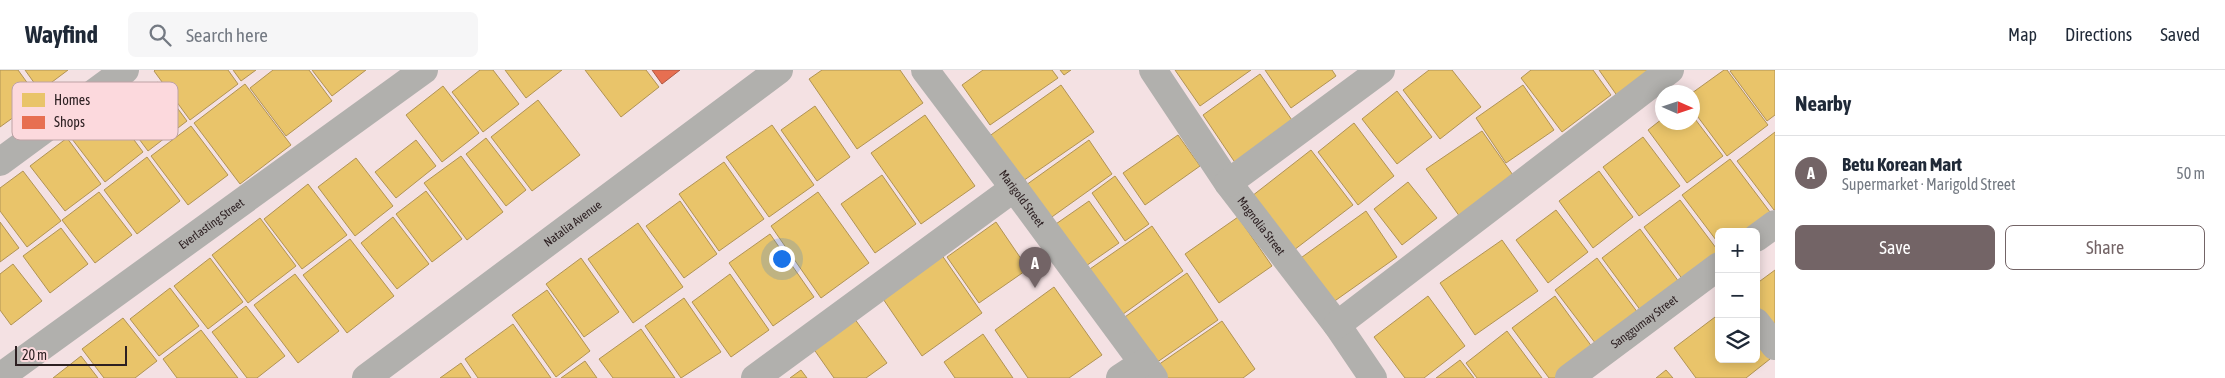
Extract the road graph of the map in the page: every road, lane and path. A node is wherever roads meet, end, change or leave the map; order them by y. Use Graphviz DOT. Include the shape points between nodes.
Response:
graph roads {
  1 [pos="125,70"];
  2 [pos="424,70"];
  3 [pos="779,70"];
  4 [pos="925,70"];
  5 [pos="1153,70"];
  6 [pos="1381,70"];
  7 [pos="1670,70"];
  8 [pos="109,82"];
  9 [pos="30,140"];
  10 [pos="0,162"];
  11 [pos="1228,183"];
  12 [pos="1014,188"];
  13 [pos="1775,224"];
  14 [pos="1760,235"];
  15 [pos="1715,272"];
  16 [pos="1337,325"];
  17 [pos="1760,327"];
  18 [pos="1775,346"];
  19 [pos="1148,370"];
  20 [pos="1581,374"];
  21 [pos="0,377"];
  22 [pos="366,378"];
  23 [pos="755,378"];
  24 [pos="1120,378"];
  25 [pos="1373,378"];
  1 -- 8 [label="street"];
  2 -- 21 [label="street, Everlasting Street"];
  3 -- 22 [label="street, Natalia Avenue"];
  4 -- 12 [label="street, Marigold Street"];
  5 -- 11 [label="street, Magnolia Street"];
  6 -- 11 [label="street"];
  7 -- 16 [label="street"];
  9 -- 10 [label="street"];
  11 -- 16 [label="street, Magnolia Street"];
  12 -- 19 [label="street, Marigold Street"];
  12 -- 23 [label="street"];
  13 -- 14 [label="street"];
  15 -- 20 [label="street, Sanggumay Street"];
  16 -- 25 [label="street, Magnolia Street"];
  17 -- 18 [label="street"];
  19 -- 24 [label="street"];
}
